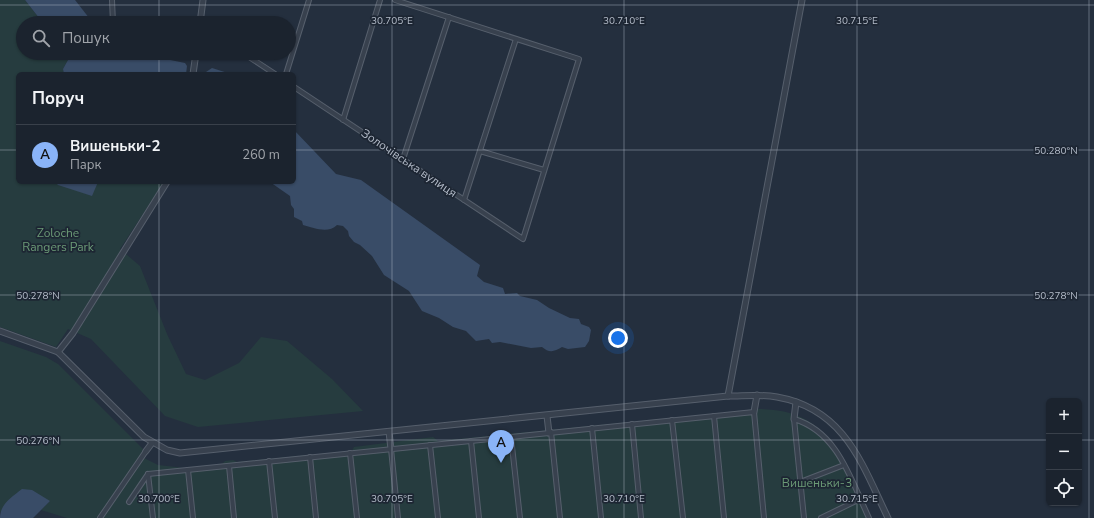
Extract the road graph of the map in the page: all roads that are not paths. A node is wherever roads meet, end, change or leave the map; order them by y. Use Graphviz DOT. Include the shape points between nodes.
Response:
graph roads {
  1 [pos="112,0"];
  2 [pos="203,0"];
  3 [pos="309,0"];
  4 [pos="380,0"];
  5 [pos="396,0"];
  6 [pos="802,0"];
  7 [pos="113,16"];
  8 [pos="201,16"];
  9 [pos="449,17"];
  10 [pos="516,39"];
  11 [pos="296,42"];
  12 [pos="195,60"];
  13 [pos="254,60"];
  14 [pos="290,60"];
  15 [pos="193,72"];
  16 [pos="272,72"];
  17 [pos="287,72"];
  18 [pos="296,88"];
  19 [pos="343,120"];
  20 [pos="480,151"];
  21 [pos="403,159"];
  22 [pos="544,170"];
  23 [pos="166,184"];
  24 [pos="464,200"];
  25 [pos="0,331"];
  26 [pos="58,352"];
  27 [pos="728,396"];
  28 [pos="757,396"];
  29 [pos="796,402"];
  30 [pos="754,412"];
  31 [pos="548,416"];
  32 [pos="714,416"];
  33 [pos="794,419"];
  34 [pos="672,420"];
  35 [pos="632,424"];
  36 [pos="592,428"];
  37 [pos="389,432"];
  38 [pos="550,432"];
  39 [pos="511,436"];
  40 [pos="471,441"];
  41 [pos="152,443"];
  42 [pos="430,445"];
  43 [pos="391,449"];
  44 [pos="146,451"];
  45 [pos="350,453"];
  46 [pos="310,457"];
  47 [pos="269,462"];
  48 [pos="844,464"];
  49 [pos="229,466"];
  50 [pos="188,470"];
  51 [pos="148,474"];
  52 [pos="800,482"];
  53 [pos="860,499"];
  54 [pos="129,502"];
  55 [pos="100,518"];
  56 [pos="153,518"];
  57 [pos="193,518"];
  58 [pos="234,518"];
  59 [pos="275,518"];
  60 [pos="316,518"];
  61 [pos="357,518"];
  62 [pos="398,518"];
  63 [pos="438,518"];
  64 [pos="479,518"];
  65 [pos="520,518"];
  66 [pos="560,518"];
  67 [pos="601,518"];
  68 [pos="641,518"];
  69 [pos="683,518"];
  70 [pos="724,518"];
  71 [pos="764,518"];
  72 [pos="804,518"];
  73 [pos="821,518"];
  74 [pos="869,518"];
  75 [pos="888,518"];
  1 -- 7 [label="street"];
  2 -- 8 [label="street"];
  3 -- 11 [label="street"];
  4 -- 19 [label="street"];
  5 -- 9 [label="street"];
  6 -- 27 [label="street"];
  9 -- 10 [label="street"];
  9 -- 21 [label="street"];
  10 -- 20 [label="street"];
  10 -- 22 [label="street" via="579,59"];
  12 -- 15 [label="street"];
  13 -- 16 [label="street"];
  14 -- 17 [label="street"];
  18 -- 19 [label="street, Золочівська вулиця"];
  19 -- 21 [label="street, Золочівська вулиця"];
  20 -- 22 [label="street"];
  20 -- 24 [label="street"];
  21 -- 24 [label="street, Золочівська вулиця"];
  22 -- 24 [label="street, Золочівська вулиця" via="523,239"];
  23 -- 26 [label="street" via="73,333"];
  25 -- 26 [label="street"];
  26 -- 41 [label="street" via="134,429"];
  27 -- 28 [label="street"];
  27 -- 31 [label="street"];
  28 -- 29 [label="street" via="777,397"];
  28 -- 30 [label="street"];
  29 -- 33 [label="street"];
  29 -- 75 [label="street" via="818,413 836,426 849,440"];
  30 -- 32 [label="street"];
  30 -- 71 [label="street"];
  31 -- 37 [label="street"];
  31 -- 38 [label="street"];
  32 -- 34 [label="street"];
  32 -- 70 [label="street"];
  33 -- 48 [label="street" via="810,425 819,432 832,444"];
  33 -- 52 [label="street"];
  34 -- 35 [label="street"];
  34 -- 69 [label="street"];
  35 -- 36 [label="street"];
  35 -- 68 [label="street"];
  36 -- 38 [label="street"];
  36 -- 67 [label="street"];
  37 -- 41 [label="street" via="180,453"];
  37 -- 43 [label="street"];
  38 -- 39 [label="street"];
  38 -- 66 [label="street"];
  39 -- 40 [label="street"];
  39 -- 65 [label="street"];
  40 -- 42 [label="street"];
  40 -- 64 [label="street"];
  41 -- 44 [label="street"];
  42 -- 43 [label="street"];
  42 -- 63 [label="street"];
  43 -- 45 [label="street"];
  43 -- 62 [label="street"];
  44 -- 55 [label="street"];
  45 -- 46 [label="street"];
  45 -- 61 [label="street"];
  46 -- 47 [label="street"];
  46 -- 60 [label="street"];
  47 -- 49 [label="street"];
  47 -- 59 [label="street"];
  48 -- 52 [label="street"];
  48 -- 53 [label="street"];
  49 -- 50 [label="street"];
  49 -- 58 [label="street"];
  50 -- 51 [label="street"];
  50 -- 57 [label="street"];
  51 -- 54 [label="street"];
  51 -- 56 [label="street"];
  52 -- 72 [label="street"];
  53 -- 73 [label="street"];
  53 -- 74 [label="street"];
}
